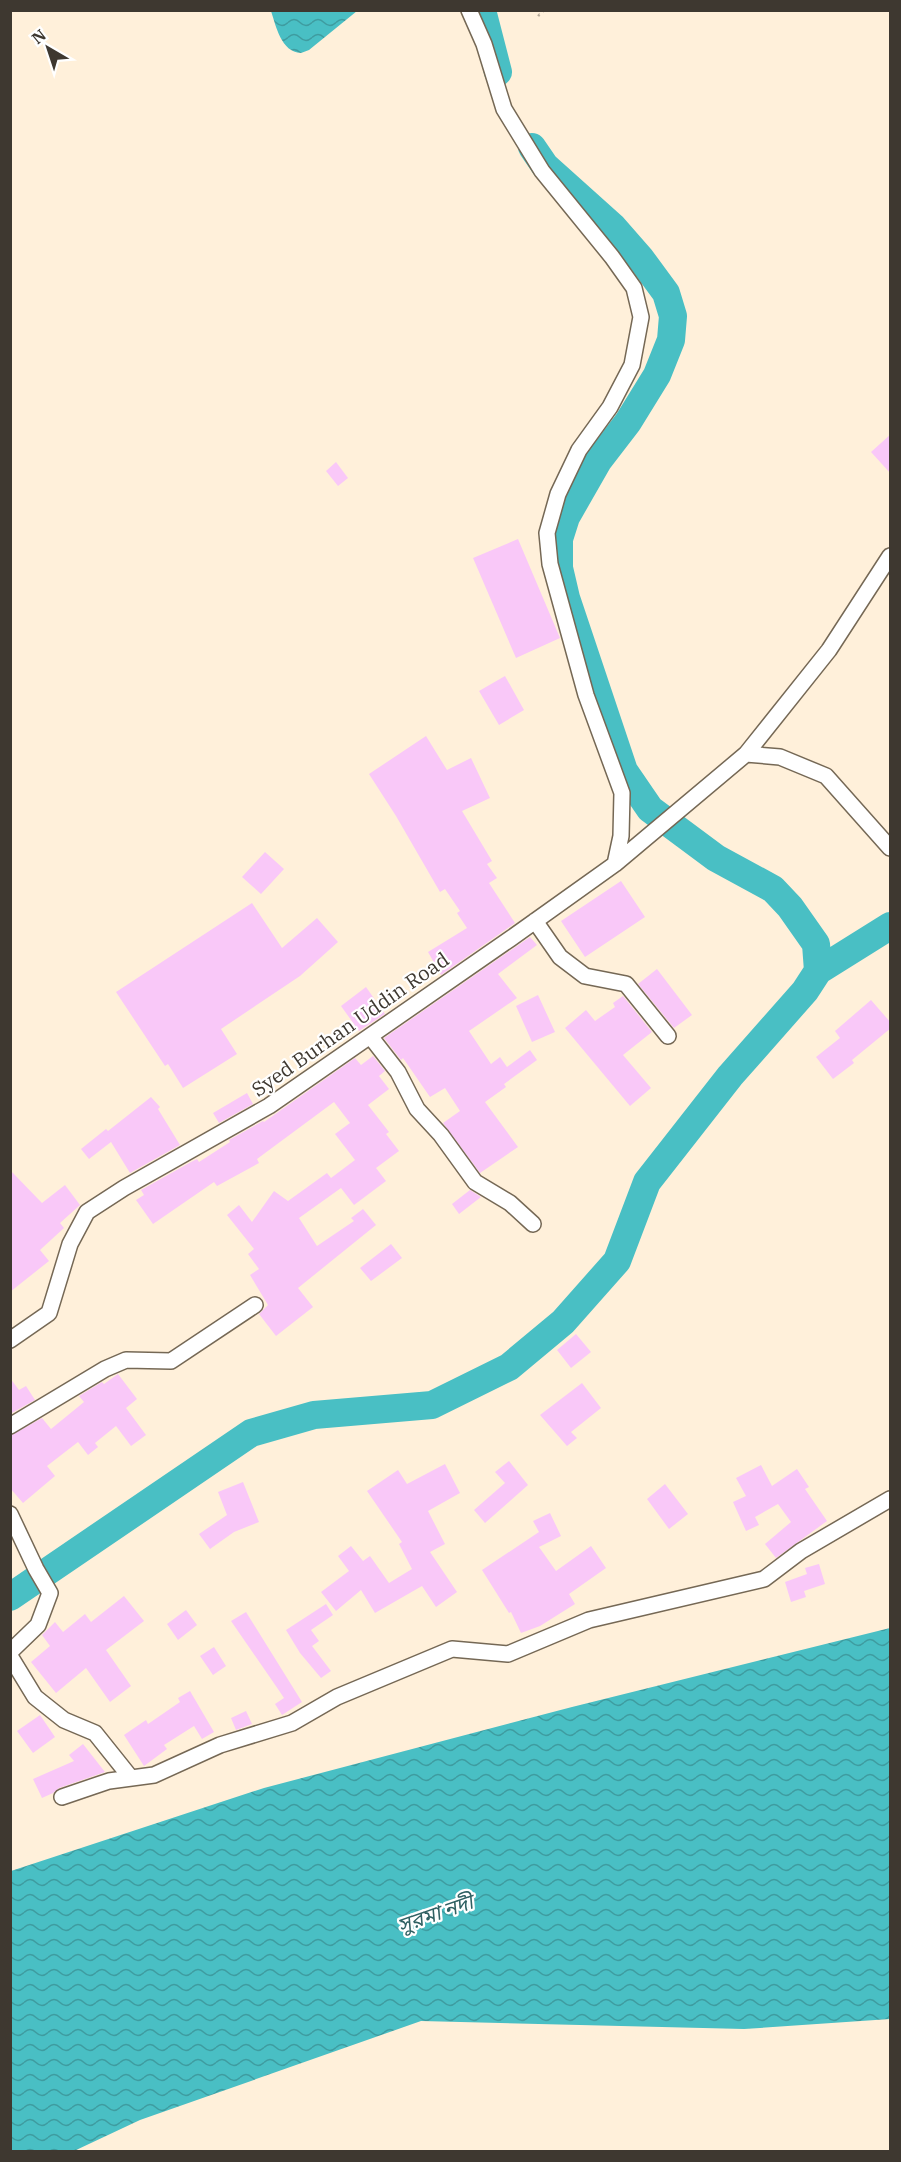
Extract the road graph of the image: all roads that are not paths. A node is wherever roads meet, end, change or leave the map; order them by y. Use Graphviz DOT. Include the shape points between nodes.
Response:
graph roads {
  1 [pos="469,10"];
  2 [pos="891,556"];
  3 [pos="746,754"];
  4 [pos="891,848"];
  5 [pos="620,860"];
  6 [pos="535,921"];
  7 [pos="370,1036"];
  8 [pos="668,1036"];
  9 [pos="533,1224"];
  10 [pos="255,1305"];
  11 [pos="10,1340"];
  12 [pos="10,1426"];
  13 [pos="891,1499"];
  14 [pos="10,1514"];
  15 [pos="10,1654"];
  16 [pos="131,1778"];
  17 [pos="62,1797"];
  1 -- 5 [label="street" via="504,109 542,171 634,288 641,317 632,365 610,407 579,450 558,494 547,533 550,564 586,695 622,793"];
  2 -- 3 [label="street, Syed Burhan Uddin Road" via="829,650"];
  3 -- 4 [label="street" via="780,757 826,776"];
  3 -- 5 [label="street, Syed Burhan Uddin Road"];
  5 -- 6 [label="street, Syed Burhan Uddin Road"];
  6 -- 7 [label="street, Syed Burhan Uddin Road"];
  6 -- 8 [label="street" via="560,957 585,976 626,984"];
  7 -- 9 [label="street" via="398,1072 417,1109 475,1182 510,1203"];
  7 -- 11 [label="street, Syed Burhan Uddin Road" via="269,1106 87,1212 70,1244 49,1313"];
  10 -- 12 [label="street" via="171,1361 126,1360"];
  13 -- 16 [label="street" via="801,1551 764,1579 589,1620 508,1653 452,1649 337,1697 292,1723 220,1745 154,1775"];
  14 -- 15 [label="street" via="50,1593 38,1625"];
  15 -- 16 [label="street" via="35,1697 64,1720 95,1733"];
  16 -- 17 [label="street"];
}
